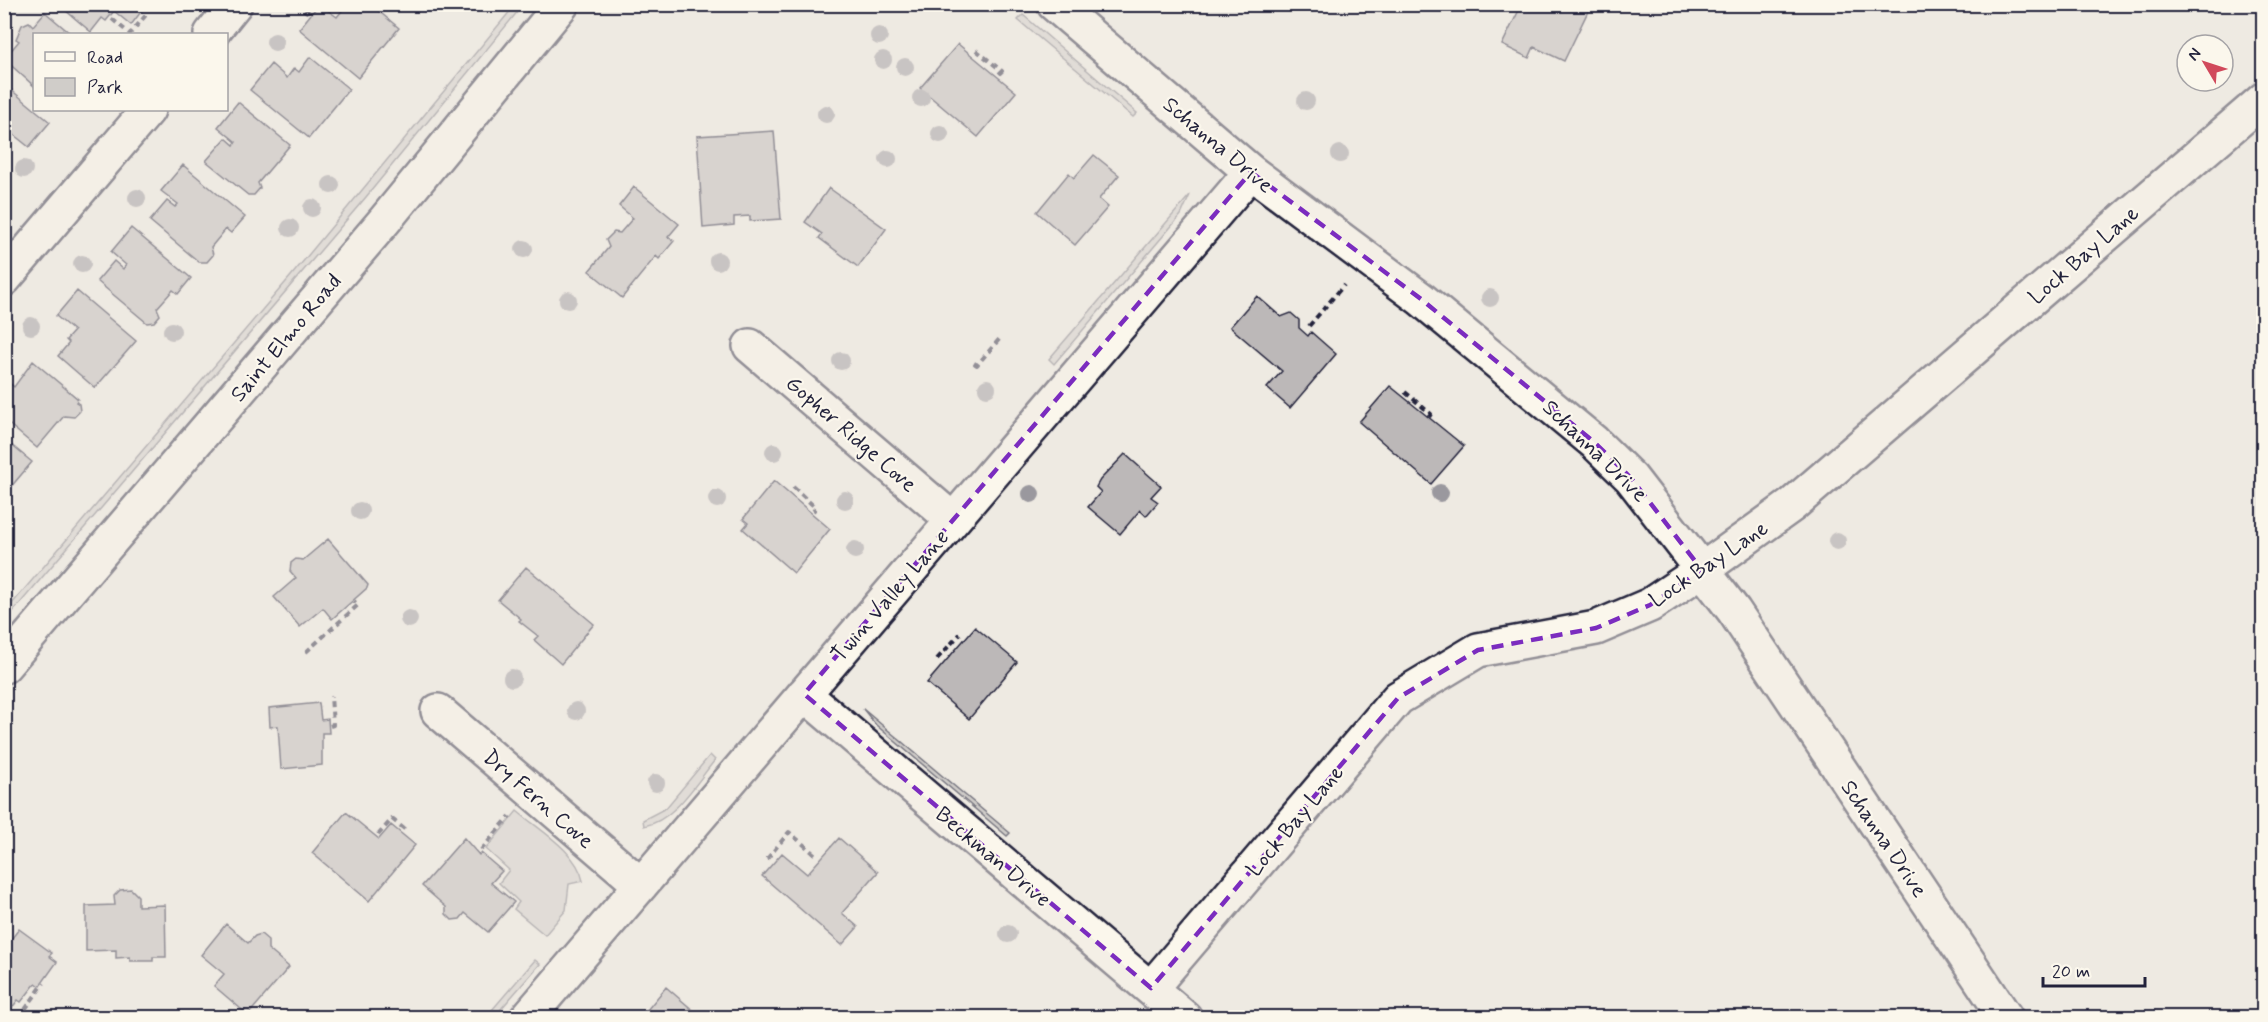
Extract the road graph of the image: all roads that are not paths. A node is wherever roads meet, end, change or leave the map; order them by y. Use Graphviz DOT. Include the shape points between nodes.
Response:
graph roads {
  1 [pos="235,4"];
  2 [pos="562,4"];
  3 [pos="1054,4"];
  4 [pos="212,33"];
  5 [pos="2264,99"];
  6 [pos="147,111"];
  7 [pos="1251,172"];
  8 [pos="4,279"];
  9 [pos="750,346"];
  10 [pos="953,520"];
  11 [pos="1702,570"];
  12 [pos="4,666"];
  13 [pos="804,694"];
  14 [pos="438,711"];
  15 [pos="641,885"];
  16 [pos="1151,988"];
  17 [pos="527,1017"];
  18 [pos="1185,1017"];
  19 [pos="2006,1017"];
  1 -- 4 [label="street"];
  2 -- 12 [label="street, Saint Elmo Road" via="385,220"];
  3 -- 7 [label="street, Schanna Drive"];
  5 -- 11 [label="street, Lock Bay Lane" via="1792,505"];
  6 -- 8 [label="street"];
  7 -- 10 [label="street, Twin Valley Lane"];
  7 -- 11 [label="street, Schanna Drive" via="1421,299 1594,442 1632,478"];
  9 -- 10 [label="street, Gopher Ridge Cove"];
  10 -- 13 [label="street, Twin Valley Lane"];
  11 -- 16 [label="street, Lock Bay Lane" via="1650,605 1596,628 1478,650 1398,698"];
  11 -- 19 [label="street, Schanna Drive" via="1734,611"];
  13 -- 15 [label="street, Twin Valley Lane"];
  13 -- 16 [label="street, Beckman Drive"];
  14 -- 15 [label="street, Dry Fern Cove"];
  15 -- 17 [label="street, Twin Valley Lane"];
  16 -- 18 [label="street, Beckman Drive"];
}
